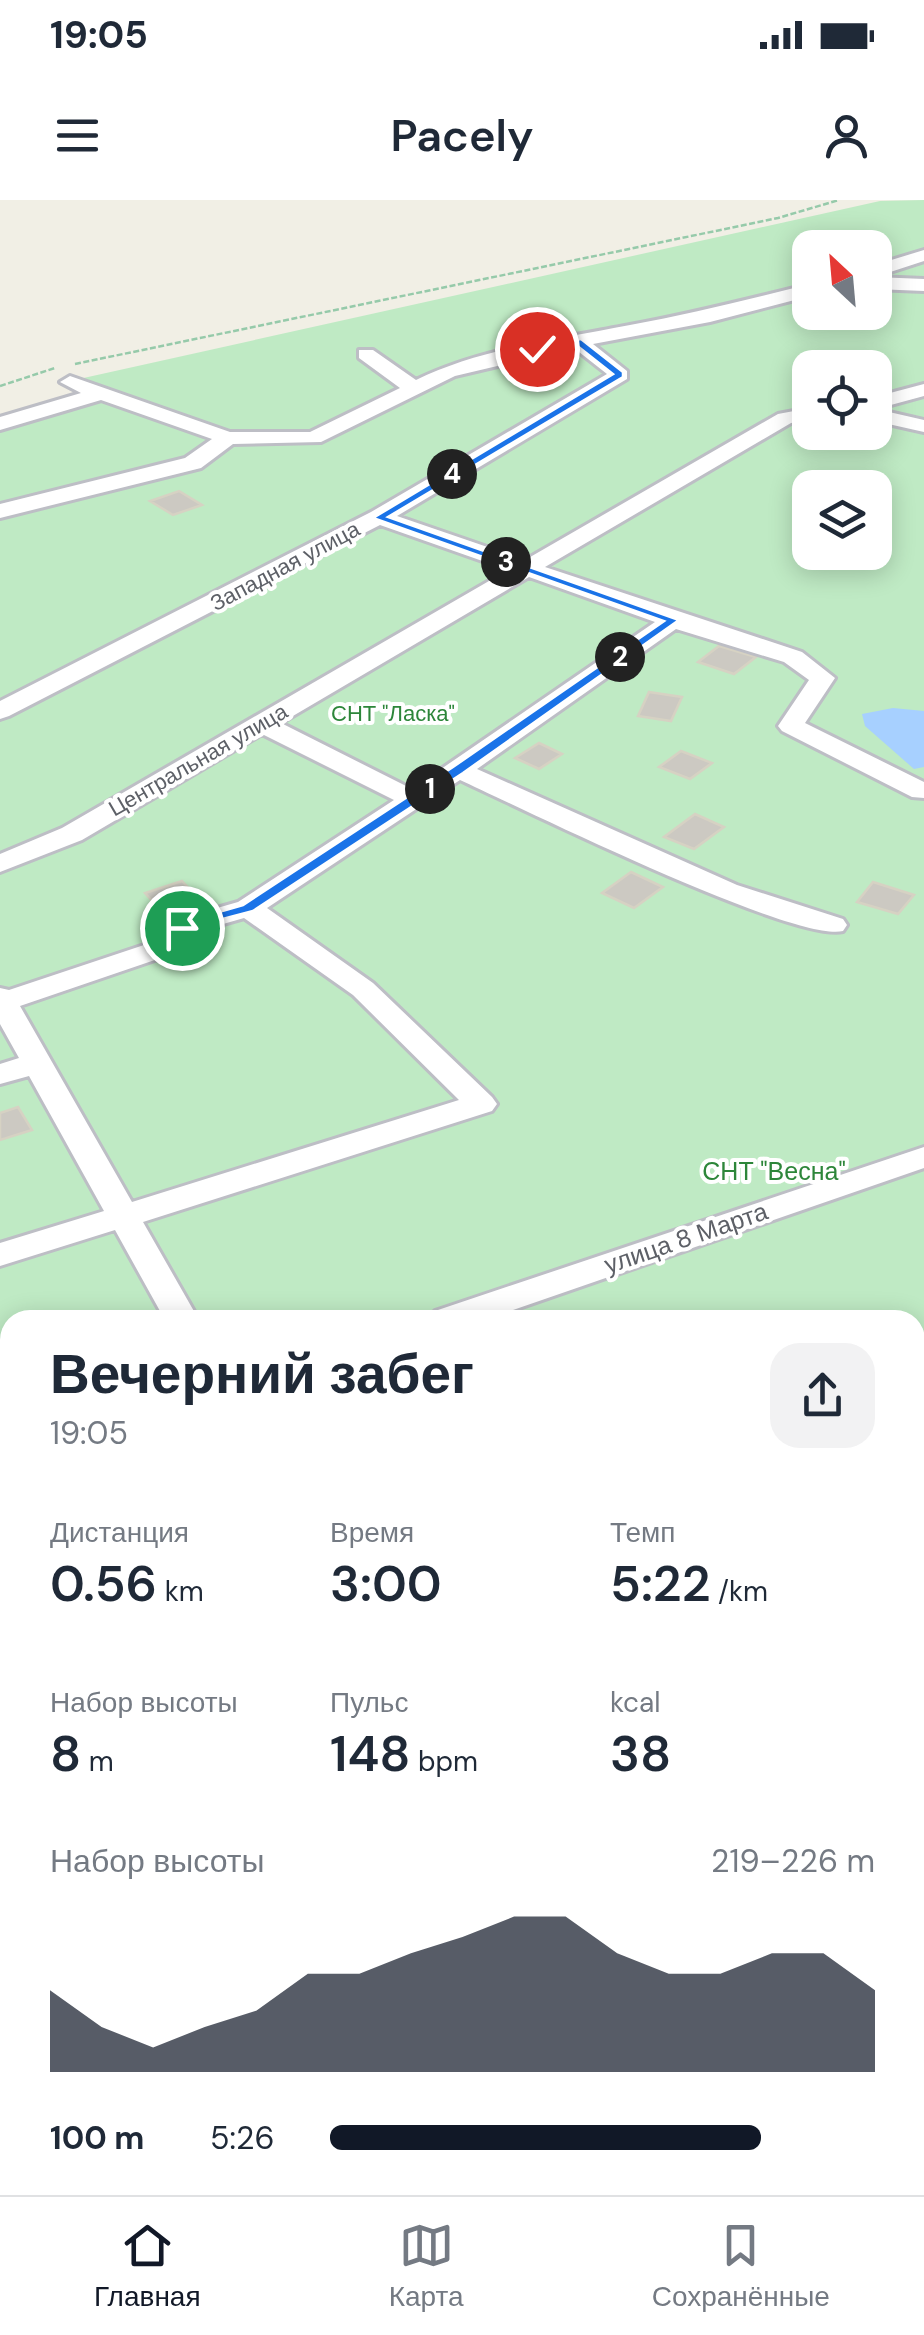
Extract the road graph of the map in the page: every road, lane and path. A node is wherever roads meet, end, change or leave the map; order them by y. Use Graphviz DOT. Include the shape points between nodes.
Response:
graph roads {
  1 [pos="840,200"];
  2 [pos="924,255"];
  3 [pos="892,265"];
  4 [pos="892,284"];
  5 [pos="924,285"];
  6 [pos="792,295"];
  7 [pos="577,341"];
  8 [pos="366,354"];
  9 [pos="70,382"];
  10 [pos="0,386"];
  11 [pos="412,387"];
  12 [pos="924,390"];
  13 [pos="101,393"];
  14 [pos="892,398"];
  15 [pos="792,417"];
  16 [pos="892,419"];
  17 [pos="0,424"];
  18 [pos="924,426"];
  19 [pos="228,438"];
  20 [pos="0,511"];
  21 [pos="379,518"];
  22 [pos="527,570"];
  23 [pos="674,620"];
  24 [pos="0,712"];
  25 [pos="261,723"];
  26 [pos="458,770"];
  27 [pos="921,791"];
  28 [pos="414,800"];
  29 [pos="0,864"];
  30 [pos="248,908"];
  31 [pos="833,925"];
  32 [pos="2,999"];
  33 [pos="38,1063"];
  34 [pos="0,1074"];
  35 [pos="924,1157"];
  36 [pos="124,1216"];
  37 [pos="0,1254"];
  38 [pos="176,1310"];
  39 [pos="477,1310"];
  1 -- 10 [label="path" via="456,287 33,372"];
  2 -- 3 [label="street"];
  4 -- 5 [label="street"];
  6 -- 7 [label="street"];
  7 -- 11 [label="street"];
  7 -- 21 [label="street, Западная улица" via="620,374"];
  8 -- 11 [label="street"];
  9 -- 13 [label="street"];
  11 -- 19 [label="street" via="314,438"];
  12 -- 14 [label="street"];
  13 -- 17 [label="street"];
  13 -- 19 [label="street"];
  15 -- 22 [label="street, Центральная улица"];
  16 -- 18 [label="street"];
  19 -- 20 [label="street" via="193,463"];
  21 -- 22 [label="street"];
  21 -- 24 [label="street, Западная улица"];
  22 -- 23 [label="street"];
  22 -- 25 [label="street, Центральная улица"];
  23 -- 26 [label="street"];
  23 -- 27 [label="street" via="793,657 823,678 791,726"];
  25 -- 28 [label="street"];
  25 -- 29 [label="street, Центральная улица" via="72,834"];
  26 -- 28 [label="street"];
  26 -- 31 [label="street" via="727,891"];
  28 -- 30 [label="street"];
  30 -- 32 [label="street"];
  30 -- 36 [label="street" via="362,989 481,1104"];
  32 -- 33 [label="street"];
  33 -- 34 [label="street"];
  33 -- 36 [label="street"];
  35 -- 39 [label="street, улица 8 Марта"];
  36 -- 37 [label="street"];
  36 -- 38 [label="street"];
}
